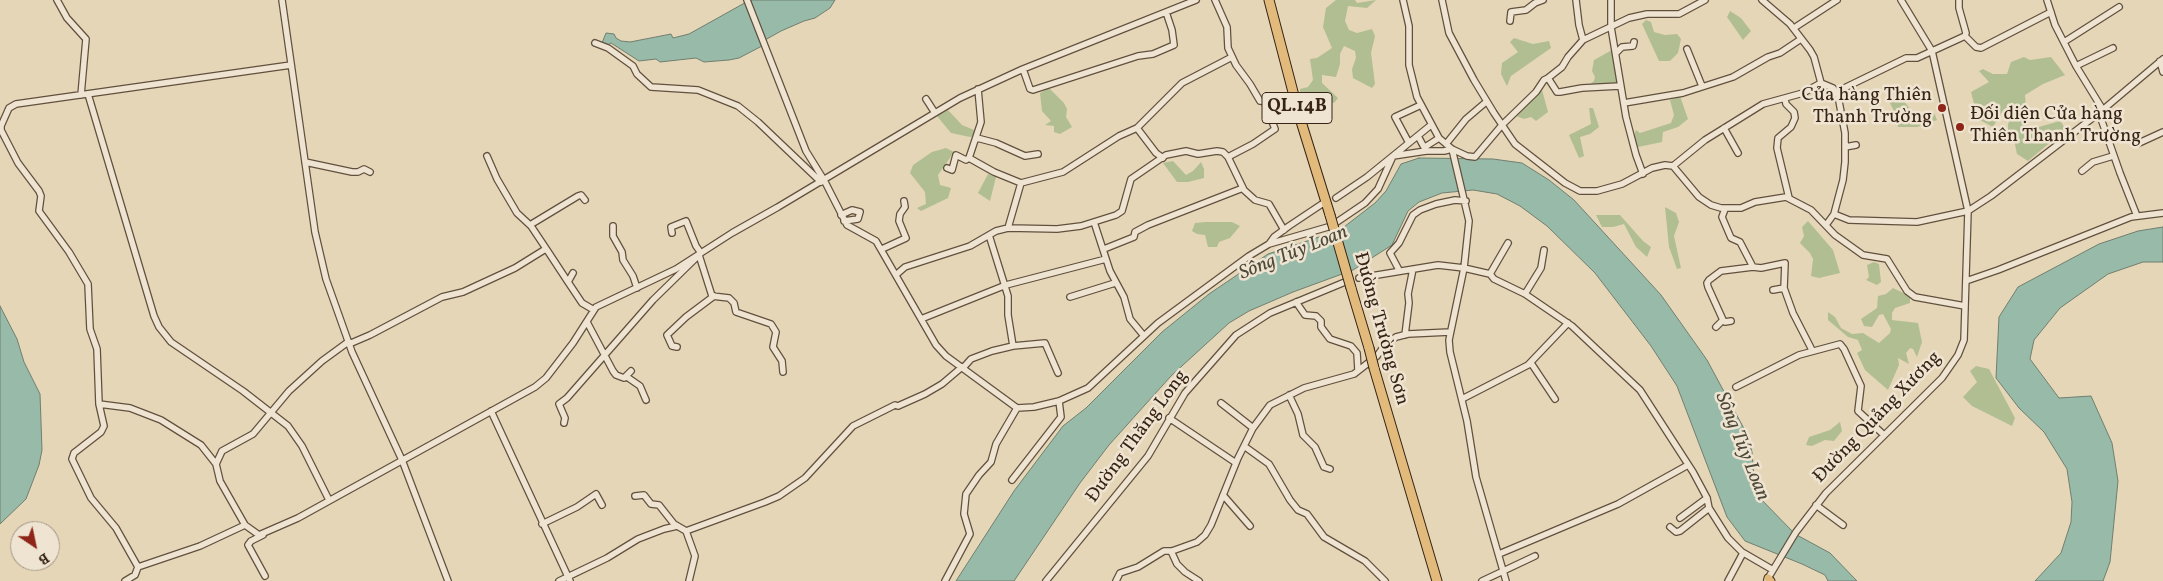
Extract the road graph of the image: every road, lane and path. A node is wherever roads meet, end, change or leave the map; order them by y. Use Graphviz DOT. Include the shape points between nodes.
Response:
graph roads {
  1 [pos="57,0"];
  2 [pos="282,0"];
  3 [pos="747,0"];
  4 [pos="1196,0"];
  5 [pos="1215,0"];
  6 [pos="1269,0"];
  7 [pos="1403,0"];
  8 [pos="1442,0"];
  9 [pos="1543,0"];
  10 [pos="1576,0"];
  11 [pos="1611,0"];
  12 [pos="1705,0"];
  13 [pos="1762,0"];
  14 [pos="1837,0"];
  15 [pos="1901,0"];
  16 [pos="1959,0"];
  17 [pos="2047,0"];
  18 [pos="1535,1"];
  19 [pos="2119,7"];
  20 [pos="1166,12"];
  21 [pos="2051,12"];
  22 [pos="1510,21"];
  23 [pos="1611,27"];
  24 [pos="1794,28"];
  25 [pos="1965,36"];
  26 [pos="1801,39"];
  27 [pos="1583,40"];
  28 [pos="1634,42"];
  29 [pos="2064,42"];
  30 [pos="595,43"];
  31 [pos="2113,48"];
  32 [pos="1686,49"];
  33 [pos="1932,51"];
  34 [pos="1616,53"];
  35 [pos="1232,56"];
  36 [pos="2161,60"];
  37 [pos="291,65"];
  38 [pos="2076,66"];
  39 [pos="1023,69"];
  40 [pos="2163,72"];
  41 [pos="1548,78"];
  42 [pos="1821,83"];
  43 [pos="1620,86"];
  44 [pos="1702,86"];
  45 [pos="978,89"];
  46 [pos="1836,92"];
  47 [pos="85,94"];
  48 [pos="926,99"];
  49 [pos="1785,99"];
  50 [pos="1486,102"];
  51 [pos="1265,103"];
  52 [pos="1624,103"];
  53 [pos="1421,105"];
  54 [pos="1277,111"];
  55 [pos="2101,111"];
  56 [pos="935,112"];
  57 [pos="1431,125"];
  58 [pos="1502,125"];
  59 [pos="1137,128"];
  60 [pos="1724,128"];
  61 [pos="2163,132"];
  62 [pos="1418,136"];
  63 [pos="977,138"];
  64 [pos="1439,138"];
  65 [pos="1409,143"];
  66 [pos="2139,143"];
  67 [pos="1446,144"];
  68 [pos="1856,145"];
  69 [pos="1845,147"];
  70 [pos="1425,149"];
  71 [pos="1452,149"];
  72 [pos="1738,153"];
  73 [pos="1038,154"];
  74 [pos="487,156"];
  75 [pos="1393,156"];
  76 [pos="2113,156"];
  77 [pos="1228,157"];
  78 [pos="969,158"];
  79 [pos="1163,158"];
  80 [pos="305,162"];
  81 [pos="1673,166"];
  82 [pos="947,168"];
  83 [pos="2082,171"];
  84 [pos="370,172"];
  85 [pos="1643,174"];
  86 [pos="822,181"];
  87 [pos="1021,183"];
  88 [pos="1243,188"];
  89 [pos="1336,198"];
  90 [pos="1789,198"];
  91 [pos="1465,199"];
  92 [pos="585,200"];
  93 [pos="904,201"];
  94 [pos="1325,202"];
  95 [pos="1725,209"];
  96 [pos="1968,211"];
  97 [pos="2163,213"];
  98 [pos="1834,214"];
  99 [pos="2137,216"];
  100 [pos="1094,222"];
  101 [pos="1337,222"];
  102 [pos="1826,224"];
  103 [pos="530,225"];
  104 [pos="613,226"];
  105 [pos="1328,226"];
  106 [pos="1008,228"];
  107 [pos="1284,230"];
  108 [pos="672,233"];
  109 [pos="990,234"];
  110 [pos="1508,243"];
  111 [pos="1269,244"];
  112 [pos="882,249"];
  113 [pos="1104,249"];
  114 [pos="547,250"];
  115 [pos="1544,250"];
  116 [pos="700,254"];
  117 [pos="1106,259"];
  118 [pos="1753,267"];
  119 [pos="1464,268"];
  120 [pos="1413,269"];
  121 [pos="1399,270"];
  122 [pos="573,273"];
  123 [pos="897,274"];
  124 [pos="1490,274"];
  125 [pos="1359,278"];
  126 [pos="1966,281"];
  127 [pos="568,282"];
  128 [pos="1115,283"];
  129 [pos="1006,285"];
  130 [pos="1348,285"];
  131 [pos="637,288"];
  132 [pos="1784,288"];
  133 [pos="1772,290"];
  134 [pos="1525,294"];
  135 [pos="714,296"];
  136 [pos="1070,297"];
  137 [pos="1296,302"];
  138 [pos="1965,306"];
  139 [pos="594,310"];
  140 [pos="921,319"];
  141 [pos="1723,320"];
  142 [pos="1731,320"];
  143 [pos="587,322"];
  144 [pos="1568,323"];
  145 [pos="1716,327"];
  146 [pos="1450,332"];
  147 [pos="1405,335"];
  148 [pos="1144,336"];
  149 [pos="348,343"];
  150 [pos="1013,346"];
  151 [pos="677,347"];
  152 [pos="1812,350"];
  153 [pos="605,355"];
  154 [pos="1531,363"];
  155 [pos="962,367"];
  156 [pos="1358,370"];
  157 [pos="631,371"];
  158 [pos="783,372"];
  159 [pos="1058,373"];
  160 [pos="627,377"];
  161 [pos="1736,387"];
  162 [pos="1289,395"];
  163 [pos="1462,399"];
  164 [pos="1555,399"];
  165 [pos="646,400"];
  166 [pos="1059,401"];
  167 [pos="1221,403"];
  168 [pos="99,404"];
  169 [pos="1017,408"];
  170 [pos="491,411"];
  171 [pos="271,412"];
  172 [pos="1168,418"];
  173 [pos="564,424"];
  174 [pos="1253,428"];
  175 [pos="1884,435"];
  176 [pos="1244,446"];
  177 [pos="402,460"];
  178 [pos="1236,463"];
  179 [pos="216,464"];
  180 [pos="1688,466"];
  181 [pos="1330,469"];
  182 [pos="1012,480"];
  183 [pos="1223,495"];
  184 [pos="634,496"];
  185 [pos="1706,498"];
  186 [pos="330,500"];
  187 [pos="602,505"];
  188 [pos="1816,505"];
  189 [pos="1709,508"];
  190 [pos="1680,518"];
  191 [pos="542,524"];
  192 [pos="245,525"];
  193 [pos="1843,525"];
  194 [pos="678,526"];
  195 [pos="1250,526"];
  196 [pos="1670,527"];
  197 [pos="686,531"];
  198 [pos="263,535"];
  199 [pos="1171,551"];
  200 [pos="1743,553"];
  201 [pos="1499,554"];
  202 [pos="1535,556"];
  203 [pos="138,567"];
  204 [pos="1774,568"];
  205 [pos="1503,571"];
  206 [pos="265,576"];
  207 [pos="569,579"];
  208 [pos="1768,580"];
  209 [pos="125,581"];
  210 [pos="448,581"];
  211 [pos="559,581"];
  212 [pos="689,581"];
  213 [pos="946,581"];
  214 [pos="1046,581"];
  215 [pos="1116,581"];
  216 [pos="1198,581"];
  217 [pos="1386,581"];
  218 [pos="1436,581"];
  219 [pos="1482,581"];
  220 [pos="1506,581"];
  221 [pos="1728,581"];
  1 -- 47 [label="street" via="67,18 86,39"];
  2 -- 37 [label="street"];
  3 -- 86 [label="street" via="806,151"];
  4 -- 20 [label="street"];
  5 -- 35 [label="street" via="1227,27 1228,48"];
  6 -- 94 [label="highway, Đường Trường Sơn / QL.14B"];
  7 -- 53 [label="street" via="1409,26 1409,70"];
  8 -- 50 [label="street" via="1450,33"];
  9 -- 18 [label="street"];
  10 -- 27 [label="street"];
  11 -- 23 [label="street"];
  12 -- 23 [label="street" via="1679,14 1647,14"];
  13 -- 24 [label="street"];
  14 -- 24 [label="street"];
  15 -- 33 [label="street, Đường Quảng Xương"];
  16 -- 25 [label="street"];
  17 -- 21 [label="street"];
  18 -- 22 [label="street" via="1526,10 1510,14"];
  19 -- 29 [label="street"];
  20 -- 39 [label="street"];
  20 -- 39 [label="street" via="1174,44 1153,54 1033,90"];
  21 -- 25 [label="street" via="1981,48 1976,48"];
  21 -- 29 [label="street"];
  23 -- 27 [label="street"];
  23 -- 34 [label="street"];
  24 -- 26 [label="street"];
  25 -- 33 [label="street"];
  26 -- 42 [label="street" via="1814,57"];
  26 -- 44 [label="street" via="1743,73"];
  27 -- 41 [label="street" via="1562,68"];
  28 -- 34 [label="street" via="1633,46 1622,47"];
  29 -- 38 [label="street"];
  30 -- 86 [label="street" via="633,66 651,87 698,90 736,105"];
  31 -- 38 [label="street"];
  32 -- 44 [label="street"];
  33 -- 46 [label="street" via="1917,58 1906,58"];
  33 -- 96 [label="street, Đường Quảng Xương"];
  34 -- 43 [label="street"];
  35 -- 51 [label="street" via="1260,101"];
  35 -- 59 [label="street" via="1182,83"];
  36 -- 40 [label="street"];
  36 -- 55 [label="street"];
  37 -- 47 [label="street"];
  37 -- 80 [label="street"];
  38 -- 55 [label="street"];
  39 -- 45 [label="street"];
  41 -- 43 [label="street" via="1557,92"];
  41 -- 58 [label="street"];
  42 -- 46 [label="street"];
  42 -- 49 [label="street"];
  43 -- 52 [label="street"];
  44 -- 52 [label="street" via="1683,93"];
  45 -- 56 [label="street"];
  45 -- 63 [label="street" via="982,117"];
  46 -- 69 [label="street" via="1842,112"];
  47 -- 168 [label="street" via="16,104 9,108 1,130 18,163 40,191 39,211 88,284 90,329 97,349"];
  47 -- 171 [label="street" via="159,328 171,342"];
  48 -- 56 [label="street"];
  49 -- 60 [label="street" via="1763,104"];
  49 -- 90 [label="street" via="1795,118 1778,138 1777,148"];
  50 -- 58 [label="street"];
  50 -- 67 [label="street" via="1466,119"];
  51 -- 54 [label="street" via="1272,102"];
  51 -- 77 [label="street" via="1275,129"];
  52 -- 85 [label="street" via="1629,132"];
  53 -- 57 [label="street"];
  53 -- 65 [label="street" via="1395,117"];
  55 -- 76 [label="street"];
  55 -- 96 [label="street"];
  56 -- 86 [label="street"];
  57 -- 62 [label="street"];
  57 -- 64 [label="street"];
  58 -- 71 [label="street" via="1475,157"];
  58 -- 85 [label="street" via="1515,144 1580,191 1597,191"];
  59 -- 79 [label="street"];
  59 -- 87 [label="street" via="1063,172"];
  60 -- 72 [label="street"];
  60 -- 81 [label="street"];
  61 -- 66 [label="street"];
  62 -- 65 [label="street"];
  62 -- 70 [label="street"];
  63 -- 73 [label="street" via="1025,156"];
  63 -- 78 [label="street"];
  64 -- 67 [label="street"];
  64 -- 70 [label="street"];
  65 -- 75 [label="street"];
  67 -- 71 [label="street"];
  68 -- 69 [label="street"];
  69 -- 98 [label="street" via="1843,180"];
  70 -- 71 [label="street" via="1444,152"];
  70 -- 75 [label="street"];
  71 -- 91 [label="street"];
  74 -- 103 [label="street" via="517,213"];
  75 -- 89 [label="street"];
  75 -- 101 [label="street" via="1378,189 1365,203"];
  76 -- 83 [label="street" via="2093,162"];
  76 -- 99 [label="street"];
  77 -- 79 [label="street" via="1217,151 1186,152"];
  77 -- 88 [label="street"];
  78 -- 82 [label="street" via="966,160 956,154 952,170"];
  78 -- 87 [label="street"];
  79 -- 100 [label="street" via="1131,179 1122,211"];
  80 -- 84 [label="street" via="352,172 364,169"];
  80 -- 149 [label="street" via="315,232"];
  81 -- 85 [label="street" via="1665,165"];
  81 -- 95 [label="street" via="1700,197"];
  86 -- 112 [label="street" via="846,225 876,240"];
  86 -- 116 [label="street"];
  87 -- 106 [label="street"];
  88 -- 107 [label="street" via="1255,200 1269,204"];
  88 -- 113 [label="street" via="1155,222 1135,232 1134,236"];
  90 -- 95 [label="street" via="1773,198 1741,208"];
  90 -- 102 [label="street" via="1811,210"];
  91 -- 119 [label="street" via="1469,221"];
  91 -- 121 [label="street" via="1436,204 1413,215 1399,243 1390,252"];
  92 -- 103 [label="street" via="578,196"];
  93 -- 112 [label="street" via="899,221 906,238"];
  94 -- 107 [label="street"];
  94 -- 130 [label="highway, Đường Trường Sơn / QL.14B, bridge"];
  95 -- 118 [label="street" via="1722,217 1731,238 1740,242"];
  96 -- 98 [label="street" via="1917,222 1849,220"];
  96 -- 126 [label="street, Đường Quảng Xương"];
  97 -- 99 [label="street"];
  98 -- 102 [label="street"];
  99 -- 126 [label="street"];
  100 -- 106 [label="street" via="1057,229"];
  100 -- 113 [label="street"];
  102 -- 138 [label="street" via="1835,235 1863,255 1887,259 1907,291 1915,297"];
  103 -- 114 [label="street"];
  104 -- 131 [label="street" via="612,235"];
  105 -- 111 [label="street"];
  106 -- 109 [label="street"];
  107 -- 111 [label="street"];
  108 -- 116 [label="street" via="670,226 686,221"];
  109 -- 123 [label="street" via="970,246 905,267"];
  109 -- 129 [label="street"];
  110 -- 124 [label="street"];
  111 -- 148 [label="street"];
  112 -- 123 [label="street"];
  113 -- 117 [label="street"];
  114 -- 127 [label="street"];
  114 -- 149 [label="street" via="515,268 463,292 442,297"];
  115 -- 134 [label="street" via="1541,268"];
  116 -- 131 [label="street"];
  116 -- 135 [label="street"];
  116 -- 153 [label="street" via="653,300"];
  117 -- 128 [label="street"];
  117 -- 129 [label="street"];
  118 -- 132 [label="street" via="1785,263"];
  118 -- 141 [label="street" via="1721,271 1707,283"];
  119 -- 120 [label="street" via="1438,265"];
  119 -- 124 [label="street"];
  119 -- 146 [label="street"];
  120 -- 121 [label="street"];
  120 -- 147 [label="street"];
  121 -- 125 [label="street"];
  122 -- 127 [label="street"];
  123 -- 140 [label="street"];
  124 -- 134 [label="street"];
  126 -- 138 [label="street, Đường Quảng Xương"];
  127 -- 139 [label="street" via="582,303"];
  128 -- 136 [label="street"];
  128 -- 148 [label="street" via="1124,297 1130,319"];
  129 -- 140 [label="street"];
  129 -- 150 [label="street"];
  130 -- 137 [label="street, Đường Thăng Long"];
  130 -- 218 [label="highway, Đường Trường Sơn / QL.14B, bridge"];
  131 -- 139 [label="street" via="603,302"];
  132 -- 133 [label="street"];
  132 -- 152 [label="street"];
  134 -- 144 [label="street"];
  135 -- 151 [label="street" via="667,334 672,346"];
  135 -- 158 [label="street" via="729,298 736,312 772,324 776,332 773,347 782,361"];
  137 -- 156 [label="street" via="1306,315 1316,316 1321,321 1321,327 1330,339 1351,346 1357,353"];
  137 -- 172 [label="street, Đường Thăng Long" via="1270,313 1236,335 1185,393"];
  138 -- 175 [label="street, Đường Quảng Xương" via="1964,340 1953,363"];
  139 -- 143 [label="street"];
  140 -- 155 [label="street" via="936,345"];
  141 -- 142 [label="street"];
  141 -- 145 [label="street"];
  143 -- 153 [label="street"];
  143 -- 170 [label="street" via="546,378"];
  144 -- 154 [label="street"];
  144 -- 180 [label="street" via="1640,390"];
  146 -- 147 [label="street"];
  146 -- 163 [label="street" via="1450,352"];
  147 -- 156 [label="street" via="1396,337"];
  148 -- 166 [label="street" via="1088,388"];
  149 -- 171 [label="street" via="305,376"];
  149 -- 177 [label="street"];
  150 -- 155 [label="street" via="971,359"];
  150 -- 159 [label="street" via="1045,342"];
  152 -- 161 [label="street"];
  152 -- 175 [label="street" via="1840,344 1861,386 1857,409"];
  153 -- 160 [label="street" via="616,375"];
  153 -- 173 [label="street" via="558,404 565,418"];
  154 -- 163 [label="street"];
  154 -- 164 [label="street"];
  155 -- 169 [label="street"];
  155 -- 197 [label="street" via="925,394 854,426 794,487"];
  156 -- 162 [label="street"];
  157 -- 160 [label="street"];
  160 -- 165 [label="street" via="640,386"];
  162 -- 174 [label="street" via="1270,406"];
  162 -- 181 [label="street" via="1298,414 1302,435 1315,447 1324,467"];
  163 -- 201 [label="street" via="1476,477"];
  166 -- 169 [label="street"];
  166 -- 182 [label="street" via="1060,418"];
  167 -- 174 [label="street"];
  168 -- 179 [label="street" via="130,408 161,420 193,439"];
  168 -- 203 [label="street" via="104,426 74,453 72,459 92,498 116,528"];
  169 -- 213 [label="street" via="996,444 991,462 966,494 964,514 970,534"];
  170 -- 177 [label="street"];
  170 -- 191 [label="street"];
  171 -- 179 [label="street" via="253,434 222,451"];
  171 -- 186 [label="street" via="288,426 298,440"];
  172 -- 178 [label="street"];
  172 -- 214 [label="street, Đường Thăng Long" via="1148,456"];
  174 -- 176 [label="street"];
  175 -- 188 [label="street, Đường Quảng Xương"];
  176 -- 178 [label="street"];
  176 -- 217 [label="street" via="1269,464 1290,500 1298,510 1307,514 1324,537 1365,561"];
  177 -- 186 [label="street"];
  177 -- 210 [label="street"];
  178 -- 183 [label="street"];
  179 -- 192 [label="street" via="220,481"];
  180 -- 185 [label="street"];
  180 -- 201 [label="street" via="1618,504"];
  183 -- 195 [label="street"];
  183 -- 199 [label="street" via="1205,535 1197,542"];
  184 -- 194 [label="street" via="644,495 651,504 659,505"];
  185 -- 189 [label="street"];
  185 -- 190 [label="street"];
  186 -- 198 [label="street"];
  187 -- 191 [label="street" via="596,494"];
  188 -- 193 [label="street"];
  188 -- 204 [label="street, Đường Quảng Xương"];
  189 -- 196 [label="street" via="1680,531"];
  189 -- 200 [label="street" via="1728,538"];
  191 -- 207 [label="street"];
  192 -- 198 [label="street"];
  192 -- 203 [label="street" via="200,546"];
  194 -- 197 [label="street"];
  194 -- 207 [label="street" via="638,539"];
  197 -- 212 [label="street" via="695,556"];
  198 -- 206 [label="street" via="248,545"];
  199 -- 215 [label="street" via="1164,551 1120,574"];
  199 -- 216 [label="street" via="1185,572"];
  200 -- 204 [label="street"];
  200 -- 221 [label="street"];
  201 -- 205 [label="street"];
  202 -- 205 [label="street"];
  203 -- 209 [label="street" via="135,575"];
  204 -- 208 [label="street"];
  205 -- 219 [label="street"];
  205 -- 220 [label="street"];
  207 -- 211 [label="street"];
}
